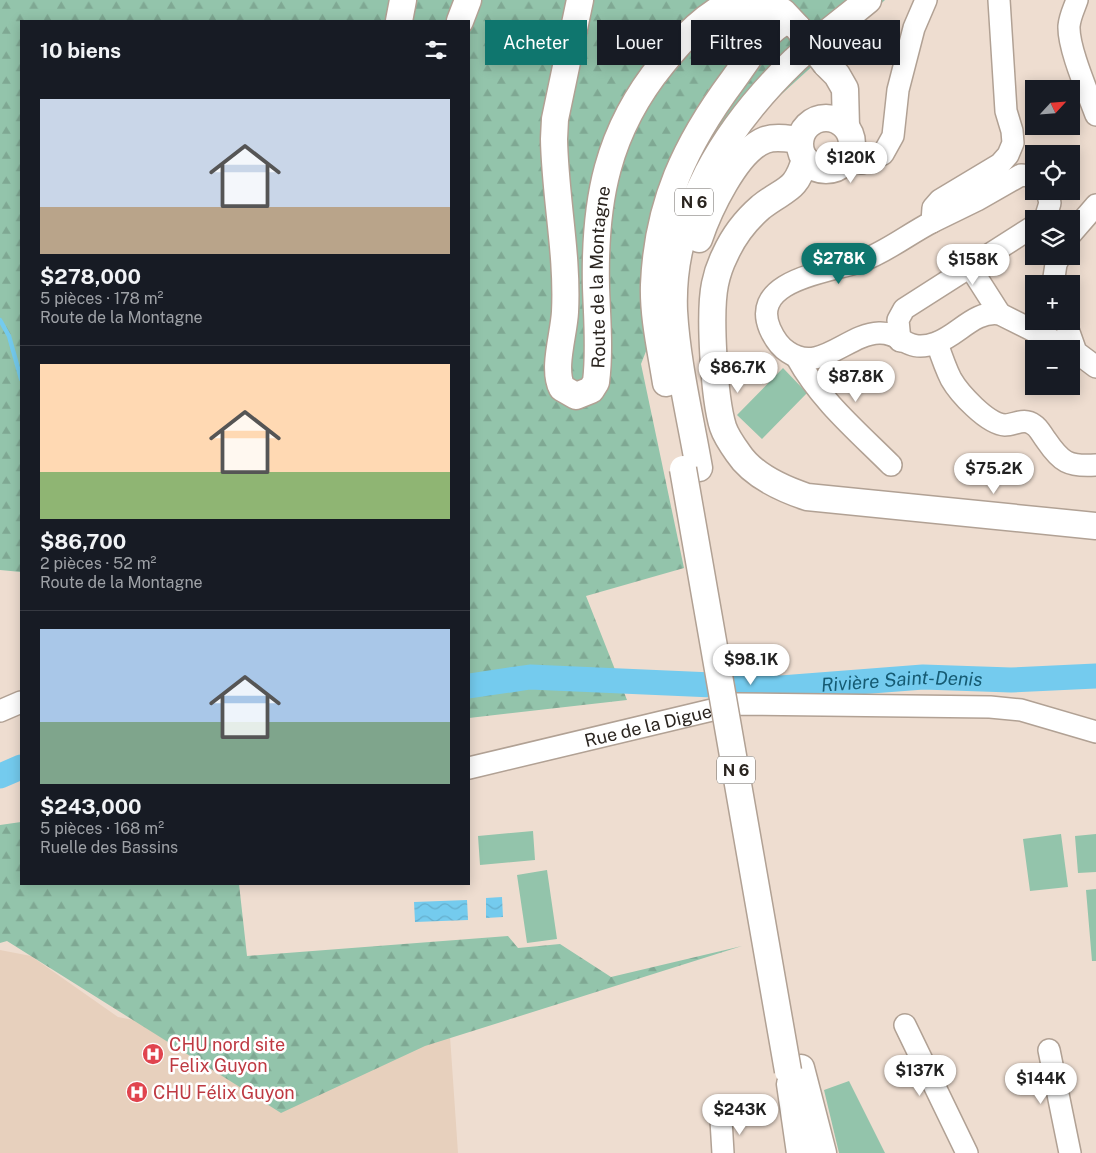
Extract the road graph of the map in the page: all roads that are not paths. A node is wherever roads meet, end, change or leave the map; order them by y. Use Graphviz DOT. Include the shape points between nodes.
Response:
graph roads {
  1 [pos="403,0"];
  2 [pos="468,0"];
  3 [pos="580,0"];
  4 [pos="738,0"];
  5 [pos="761,0"];
  6 [pos="842,0"];
  7 [pos="868,0"];
  8 [pos="926,0"];
  9 [pos="999,0"];
  10 [pos="1078,0"];
  11 [pos="399,20"];
  12 [pos="460,20"];
  13 [pos="728,20"];
  14 [pos="753,20"];
  15 [pos="790,20"];
  16 [pos="681,43"];
  17 [pos="662,65"];
  18 [pos="744,65"];
  19 [pos="828,66"];
  20 [pos="1096,116"];
  21 [pos="819,118"];
  22 [pos="846,127"];
  23 [pos="810,156"];
  24 [pos="862,163"];
  25 [pos="1025,175"];
  26 [pos="1096,205"];
  27 [pos="932,222"];
  28 [pos="1080,224"];
  29 [pos="1025,232"];
  30 [pos="970,267"];
  31 [pos="1000,314"];
  32 [pos="1052,340"];
  33 [pos="900,341"];
  34 [pos="937,343"];
  35 [pos="1080,356"];
  36 [pos="797,358"];
  37 [pos="1096,367"];
  38 [pos="891,465"];
  39 [pos="1096,465"];
  40 [pos="691,468"];
  41 [pos="1096,526"];
  42 [pos="20,702"];
  43 [pos="0,711"];
  44 [pos="1096,732"];
  45 [pos="470,768"];
  46 [pos="906,1025"];
  47 [pos="1049,1050"];
  48 [pos="795,1069"];
  49 [pos="721,1120"];
  50 [pos="723,1153"];
  51 [pos="800,1153"];
  52 [pos="823,1153"];
  53 [pos="967,1153"];
  54 [pos="1070,1153"];
  1 -- 11 [label="main road"];
  2 -- 12 [label="main road"];
  3 -- 17 [label="main road, Route de la Montagne" via="555,119 554,139 566,292 557,373 562,388 576,396 591,390 596,382 598,217 611,154 634,102"];
  4 -- 16 [label="main road, Route de la Montagne" via="709,16"];
  5 -- 15 [label="main road" via="783,12"];
  6 -- 40 [label="main road, N 6" via="764,73 728,113 691,179 678,217 670,260 666,316 670,375"];
  7 -- 40 [label="main road, N 6" via="796,59 744,117 720,150 685,224 677,259 674,310"];
  8 -- 24 [label="street" via="914,28 898,90 893,136 883,154"];
  9 -- 27 [label="street" via="1006,111 1013,143 1000,164 936,204"];
  10 -- 20 [label="street" via="1069,28"];
  13 -- 14 [label="main road" via="738,16"];
  18 -- 40 [label="main road" via="685,154 666,205 658,240 654,286 659,339"];
  19 -- 21 [label="main road" via="832,96"];
  19 -- 22 [label="main road" via="845,88"];
  21 -- 22 [label="main road" via="834,119"];
  21 -- 23 [label="main road" via="806,126"];
  22 -- 23 [label="main road" via="852,140 850,155 840,166"];
  23 -- 40 [label="main road" via="775,138 756,145 719,191 690,264 685,312"];
  23 -- 41 [label="main road" via="800,192 780,196 742,226 724,255 715,284 716,390 723,428 739,455 782,489 807,497"];
  25 -- 27 [label="street"];
  26 -- 28 [label="street"];
  27 -- 36 [label="street" via="858,262 796,280 769,299 766,308 769,327 784,350"];
  29 -- 30 [label="street"];
  30 -- 31 [label="street"];
  30 -- 33 [label="street" via="904,309 898,320"];
  31 -- 32 [label="street"];
  31 -- 34 [label="street" via="977,317"];
  33 -- 34 [label="street" via="918,347"];
  33 -- 36 [label="street" via="880,333 818,358"];
  34 -- 39 [label="street" via="952,380 983,415 1005,425 1026,421 1034,424 1061,459 1081,466"];
  35 -- 37 [label="street"];
  36 -- 38 [label="street" via="820,393"];
  40 -- 48 [label="main road, N 6"];
  42 -- 43 [label="street"];
  44 -- 45 [label="street, Rue de la Digue" via="1021,710 990,707 737,704"];
  46 -- 53 [label="street"];
  47 -- 54 [label="street"];
  48 -- 51 [label="main road, N 6"];
  48 -- 52 [label="main road, N 6"];
  49 -- 50 [label="street"];
}
